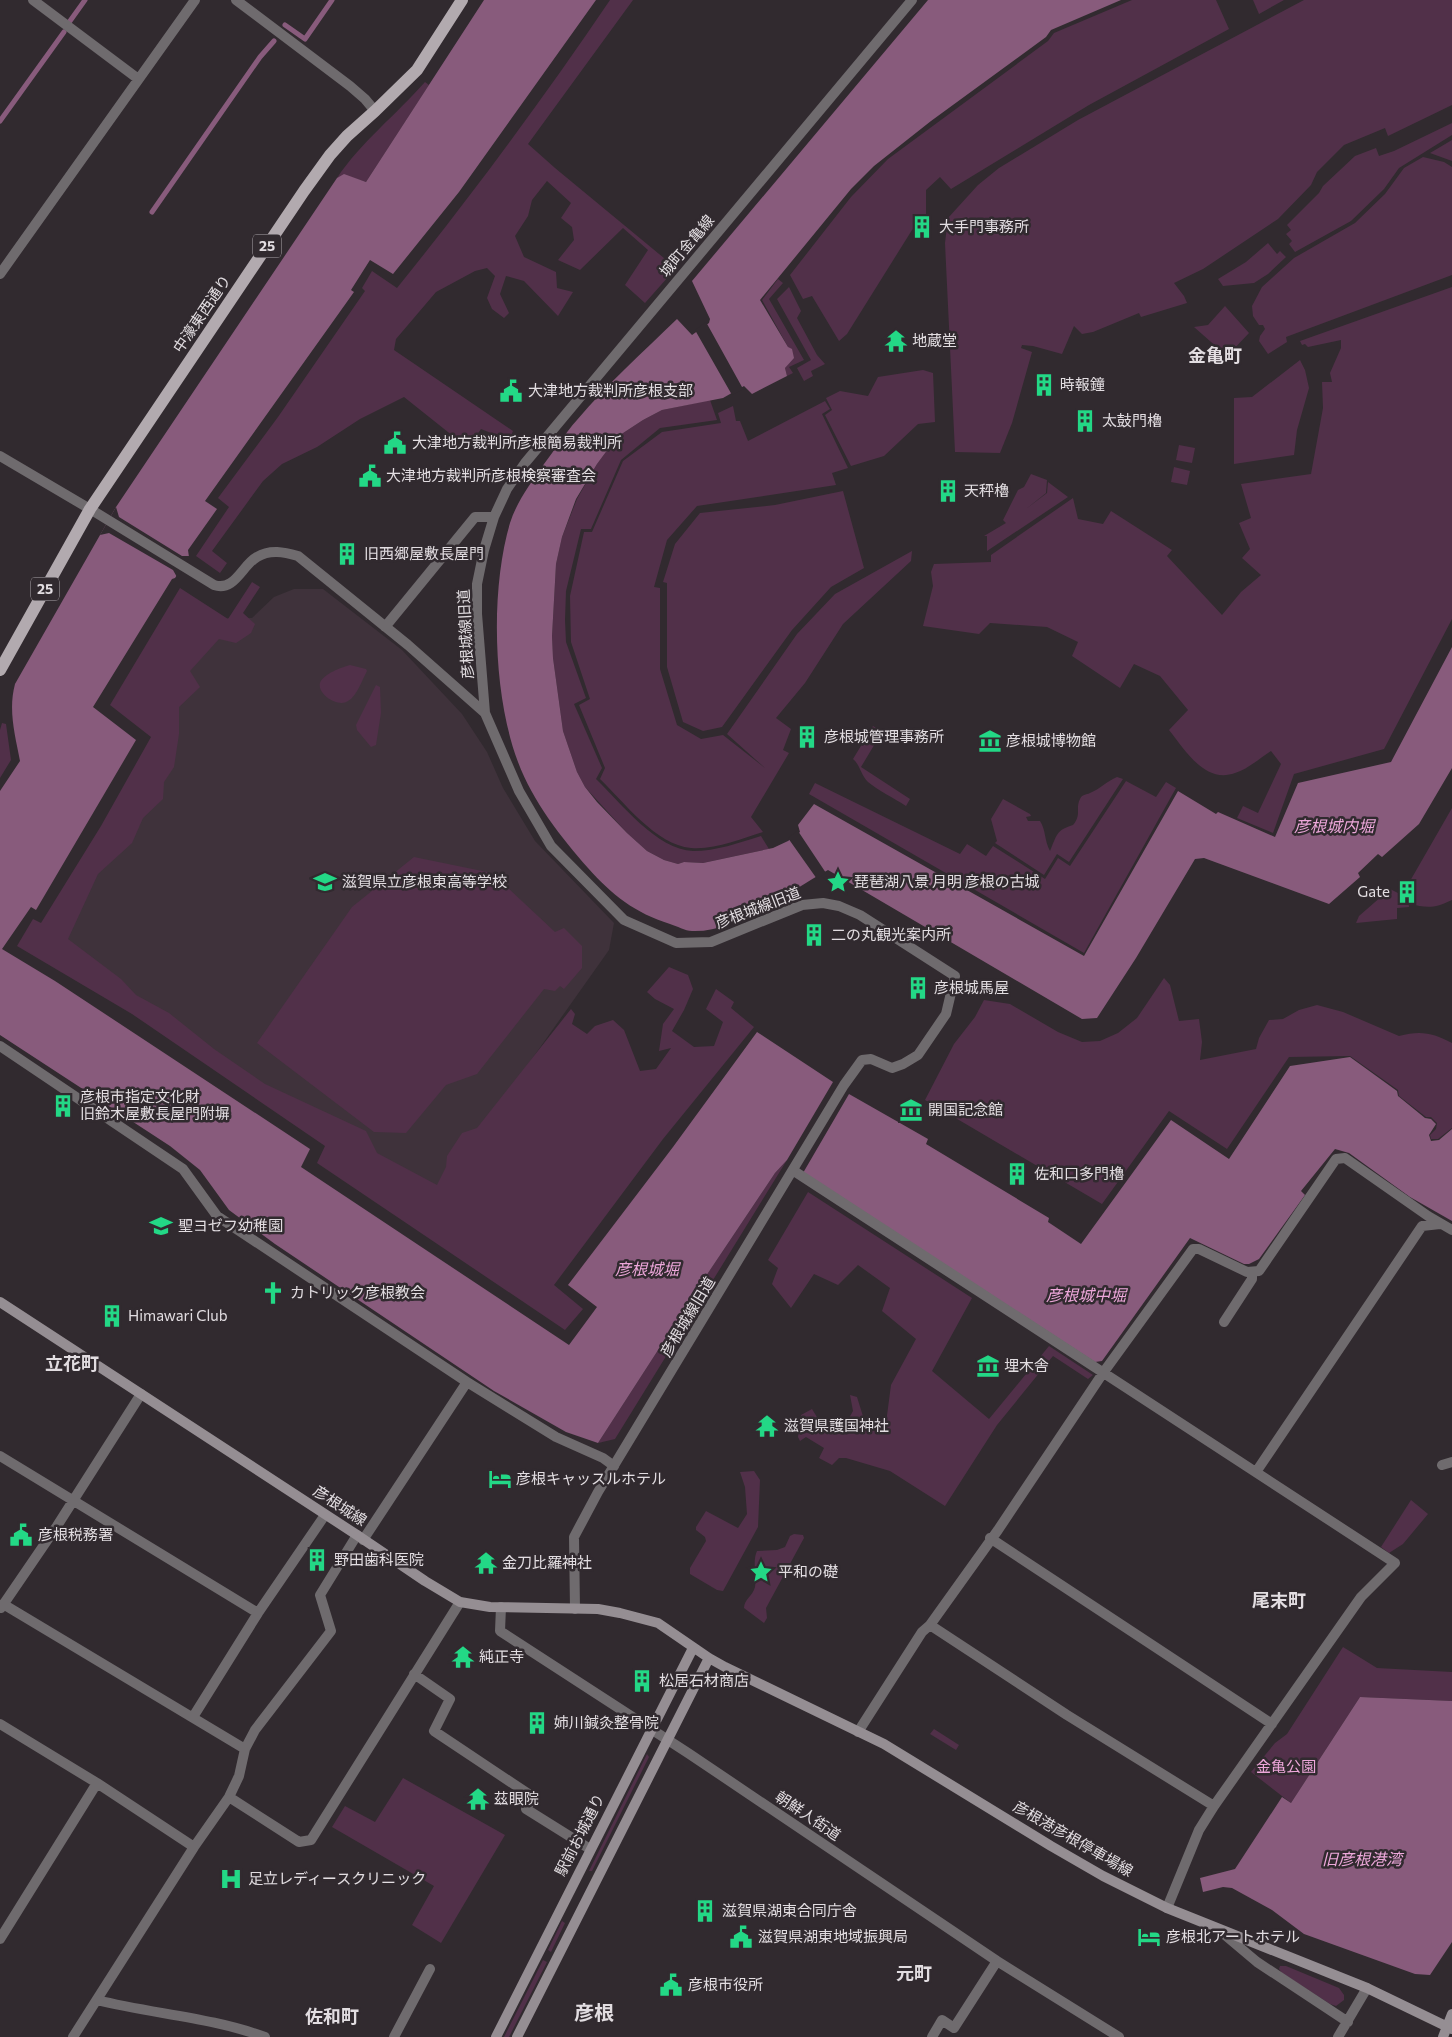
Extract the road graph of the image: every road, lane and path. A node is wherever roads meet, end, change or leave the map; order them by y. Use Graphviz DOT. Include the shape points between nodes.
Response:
graph roads {
  1 [pos="33,0"];
  2 [pos="195,0"];
  3 [pos="236,0"];
  4 [pos="462,0"];
  5 [pos="912,0"];
  6 [pos="138,78"];
  7 [pos="375,111"];
  8 [pos="0,274"];
  9 [pos="0,456"];
  10 [pos="90,509"];
  11 [pos="494,517"];
  12 [pos="384,627"];
  13 [pos="0,670"];
  14 [pos="485,713"];
  15 [pos="0,1046"];
  16 [pos="794,1170"];
  17 [pos="1440,1224"];
  18 [pos="1452,1230"];
  19 [pos="1252,1272"];
  20 [pos="0,1302"];
  21 [pos="1224,1322"];
  22 [pos="1103,1372"];
  23 [pos="466,1382"];
  24 [pos="141,1394"];
  25 [pos="0,1456"];
  26 [pos="614,1466"];
  27 [pos="1256,1472"];
  28 [pos="73,1500"];
  29 [pos="325,1515"];
  30 [pos="360,1537"];
  31 [pos="990,1538"];
  32 [pos="460,1602"];
  33 [pos="2,1606"];
  34 [pos="501,1608"];
  35 [pos="574,1609"];
  36 [pos="258,1613"];
  37 [pos="930,1626"];
  38 [pos="693,1648"];
  39 [pos="709,1658"];
  40 [pos="414,1674"];
  41 [pos="193,1716"];
  42 [pos="0,1724"];
  43 [pos="1272,1724"];
  44 [pos="651,1729"];
  45 [pos="858,1732"];
  46 [pos="667,1739"];
  47 [pos="245,1749"];
  48 [pos="97,1783"];
  49 [pos="229,1797"];
  50 [pos="1214,1806"];
  51 [pos="194,1847"];
  52 [pos="590,1849"];
  53 [pos="1167,1908"];
  54 [pos="1217,1928"];
  55 [pos="0,1939"];
  56 [pos="997,1960"];
  57 [pos="430,1969"];
  58 [pos="1367,1988"];
  59 [pos="97,2000"];
  60 [pos="1452,2014"];
  61 [pos="1348,2022"];
  62 [pos="1449,2028"];
  63 [pos="73,2037"];
  64 [pos="265,2037"];
  65 [pos="394,2037"];
  66 [pos="496,2037"];
  67 [pos="517,2037"];
  68 [pos="932,2037"];
  69 [pos="1119,2037"];
  70 [pos="1338,2037"];
  71 [pos="1443,2037"];
  1 -- 6 [label="street"];
  2 -- 6 [label="street"];
  3 -- 7 [label="street" via="350,86"];
  4 -- 7 [label="main road, 中濠東西通り / 25" via="416,70"];
  5 -- 11 [label="street, 城町金亀線" via="524,463"];
  6 -- 8 [label="street"];
  7 -- 10 [label="main road, 中濠東西通り / 25" via="347,136 316,174"];
  9 -- 10 [label="street"];
  10 -- 12 [label="street" via="214,586 223,587 235,580 246,565 265,553 286,552 298,556"];
  10 -- 13 [label="main road, 中濠東西通り / 25"];
  11 -- 12 [label="street" via="475,517"];
  11 -- 14 [label="street, 彦根城線旧道" via="477,584"];
  12 -- 14 [label="street"];
  14 -- 16 [label="street, 彦根城線旧道" via="519,790 551,846 624,920 676,943 711,942 802,905 823,903 860,915 955,976 946,1014 918,1055 892,1068 872,1059 862,1060"];
  15 -- 23 [label="street" via="183,1169 217,1216"];
  16 -- 22 [label="street"];
  16 -- 26 [label="street, 彦根城線旧道"];
  17 -- 18 [label="street"];
  17 -- 19 [label="street" via="1345,1158 1336,1158 1259,1271"];
  17 -- 27 [label="street" via="1422,1226"];
  19 -- 21 [label="street" via="1252,1280"];
  19 -- 22 [label="street" via="1193,1249"];
  20 -- 24 [label="main road, 彦根城線"];
  22 -- 27 [label="street"];
  22 -- 31 [label="street"];
  23 -- 26 [label="street" via="556,1437"];
  23 -- 30 [label="street"];
  24 -- 28 [label="street"];
  24 -- 29 [label="main road, 彦根城線"];
  25 -- 28 [label="street"];
  26 -- 35 [label="street, 彦根城線旧道" via="574,1537"];
  27 -- 43 [label="street" via="1395,1563 1361,1596"];
  28 -- 33 [label="street"];
  28 -- 36 [label="street"];
  29 -- 30 [label="main road, 彦根城線"];
  29 -- 36 [label="street"];
  30 -- 32 [label="main road, 彦根城線"];
  30 -- 47 [label="street" via="320,1595 331,1631 255,1730"];
  31 -- 37 [label="street"];
  31 -- 43 [label="street"];
  32 -- 34 [label="main road, 彦根城線"];
  32 -- 40 [label="street"];
  33 -- 41 [label="street"];
  34 -- 35 [label="main road, 彦根城線"];
  34 -- 44 [label="street, 朝鮮人街道" via="500,1631"];
  35 -- 38 [label="main road, 彦根城線" via="620,1613 658,1623"];
  36 -- 41 [label="street"];
  37 -- 45 [label="street" via="922,1632"];
  37 -- 50 [label="street"];
  38 -- 39 [label="main road, 彦根港彦根停車場線"];
  38 -- 44 [label="main road, 駅前お城通り"];
  39 -- 45 [label="main road, 彦根港彦根停車場線"];
  39 -- 46 [label="main road"];
  40 -- 49 [label="street" via="310,1840 299,1842"];
  40 -- 52 [label="street" via="450,1700 434,1730 533,1797 526,1809"];
  41 -- 47 [label="street"];
  42 -- 48 [label="street"];
  43 -- 50 [label="street"];
  44 -- 46 [label="street, 朝鮮人街道"];
  44 -- 52 [label="main road, 駅前お城通り"];
  45 -- 53 [label="main road, 彦根港彦根停車場線" via="884,1744 1095,1871"];
  46 -- 56 [label="street, 朝鮮人街道"];
  46 -- 67 [label="main road"];
  47 -- 49 [label="street"];
  48 -- 51 [label="street"];
  48 -- 55 [label="street"];
  49 -- 51 [label="street"];
  50 -- 53 [label="street" via="1199,1830"];
  51 -- 59 [label="street"];
  52 -- 66 [label="main road, 駅前お城通り"];
  53 -- 54 [label="main road, 彦根港彦根停車場線"];
  54 -- 58 [label="main road, 彦根港彦根停車場線"];
  54 -- 61 [label="street" via="1257,1962"];
  56 -- 68 [label="street" via="954,2028 942,2020"];
  56 -- 69 [label="street, 朝鮮人街道"];
  57 -- 65 [label="street"];
  58 -- 61 [label="street"];
  58 -- 62 [label="main road, 彦根港彦根停車場線"];
  59 -- 63 [label="street"];
  59 -- 64 [label="street" via="127,2008 218,2022"];
  60 -- 62 [label="main road"];
  61 -- 70 [label="street"];
  62 -- 71 [label="main road"];
}
